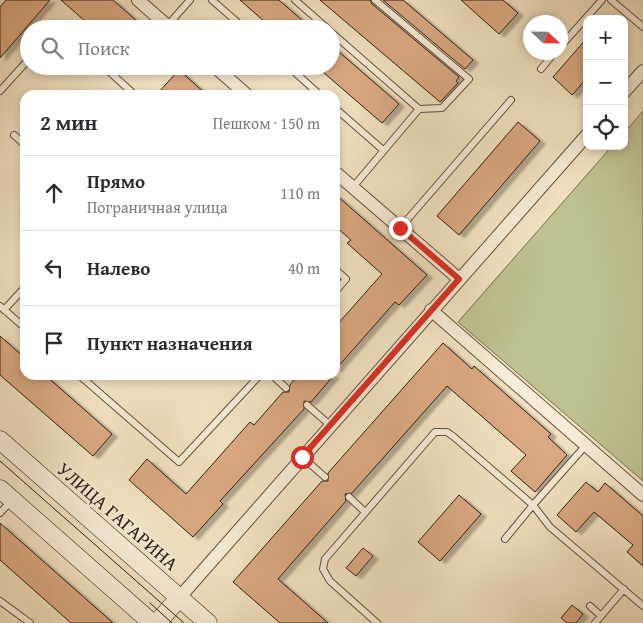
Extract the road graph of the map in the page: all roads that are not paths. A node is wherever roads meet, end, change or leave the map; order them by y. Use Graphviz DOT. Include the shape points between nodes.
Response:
graph roads {
  1 [pos="138,0"];
  2 [pos="190,0"];
  3 [pos="212,0"];
  4 [pos="295,0"];
  5 [pos="375,0"];
  6 [pos="602,0"];
  7 [pos="611,0"];
  8 [pos="161,20"];
  9 [pos="174,20"];
  10 [pos="235,20"];
  11 [pos="318,20"];
  12 [pos="643,27"];
  13 [pos="568,38"];
  14 [pos="340,40"];
  15 [pos="548,60"];
  16 [pos="20,69"];
  17 [pos="541,69"];
  18 [pos="112,75"];
  19 [pos="224,75"];
  20 [pos="298,75"];
  21 [pos="642,75"];
  22 [pos="628,88"];
  23 [pos="129,90"];
  24 [pos="241,90"];
  25 [pos="314,90"];
  26 [pos="0,91"];
  27 [pos="511,100"];
  28 [pos="419,108"];
  29 [pos="340,112"];
  30 [pos="14,135"];
  31 [pos="20,140"];
  32 [pos="583,140"];
  33 [pos="383,150"];
  34 [pos="340,176"];
  35 [pos="353,187"];
  36 [pos="400,228"];
  37 [pos="340,274"];
  38 [pos="459,279"];
  39 [pos="340,286"];
  40 [pos="20,292"];
  41 [pos="2,308"];
  42 [pos="431,310"];
  43 [pos="20,324"];
  44 [pos="85,380"];
  45 [pos="255,380"];
  46 [pos="277,380"];
  47 [pos="286,388"];
  48 [pos="307,405"];
  49 [pos="330,425"];
  50 [pos="0,440"];
  51 [pos="586,445"];
  52 [pos="302,457"];
  53 [pos="325,477"];
  54 [pos="6,494"];
  55 [pos="643,495"];
  56 [pos="349,497"];
  57 [pos="533,505"];
  58 [pos="365,512"];
  59 [pos="0,513"];
  60 [pos="505,539"];
  61 [pos="624,589"];
  62 [pos="179,598"];
  63 [pos="0,600"];
  64 [pos="590,606"];
  65 [pos="643,606"];
  66 [pos="601,616"];
  67 [pos="30,623"];
  68 [pos="152,623"];
  69 [pos="157,623"];
  70 [pos="208,623"];
  71 [pos="377,623"];
  72 [pos="596,623"];
  1 -- 8 [label="street"];
  2 -- 9 [label="lane"];
  3 -- 10 [label="lane"];
  4 -- 11 [label="lane"];
  5 -- 28 [label="lane" via="469,79 442,108"];
  6 -- 13 [label="lane"];
  7 -- 12 [label="lane"];
  14 -- 28 [label="lane"];
  15 -- 17 [label="lane"];
  16 -- 26 [label="lane"];
  18 -- 23 [label="lane"];
  19 -- 24 [label="street"];
  20 -- 25 [label="lane"];
  21 -- 22 [label="street"];
  27 -- 36 [label="lane"];
  28 -- 33 [label="lane"];
  29 -- 33 [label="lane"];
  30 -- 31 [label="lane"];
  32 -- 38 [label="street"];
  33 -- 35 [label="lane"];
  34 -- 35 [label="street"];
  35 -- 36 [label="street"];
  36 -- 38 [label="street"];
  37 -- 39 [label="lane" via="346,279"];
  38 -- 42 [label="street"];
  40 -- 41 [label="lane"];
  41 -- 43 [label="lane"];
  42 -- 49 [label="street"];
  42 -- 51 [label="street"];
  44 -- 45 [label="lane" via="179,462"];
  46 -- 47 [label="lane"];
  48 -- 49 [label="lane"];
  49 -- 52 [label="street"];
  50 -- 62 [label="main road, УЛИЦА ГАГАРИНА"];
  51 -- 55 [label="street"];
  51 -- 57 [label="lane"];
  52 -- 53 [label="lane"];
  52 -- 62 [label="street"];
  54 -- 59 [label="lane"];
  54 -- 68 [label="main road"];
  56 -- 58 [label="lane"];
  57 -- 58 [label="lane" via="454,437 446,432 435,432"];
  57 -- 60 [label="lane"];
  57 -- 61 [label="lane" via="550,527"];
  58 -- 71 [label="lane" via="324,559 323,569 330,581"];
  61 -- 65 [label="lane"];
  61 -- 66 [label="lane"];
  62 -- 69 [label="main road"];
  62 -- 70 [label="main road, УЛИЦА ГАГАРИНА"];
  63 -- 67 [label="lane"];
  64 -- 66 [label="lane"];
  66 -- 72 [label="lane"];
}
